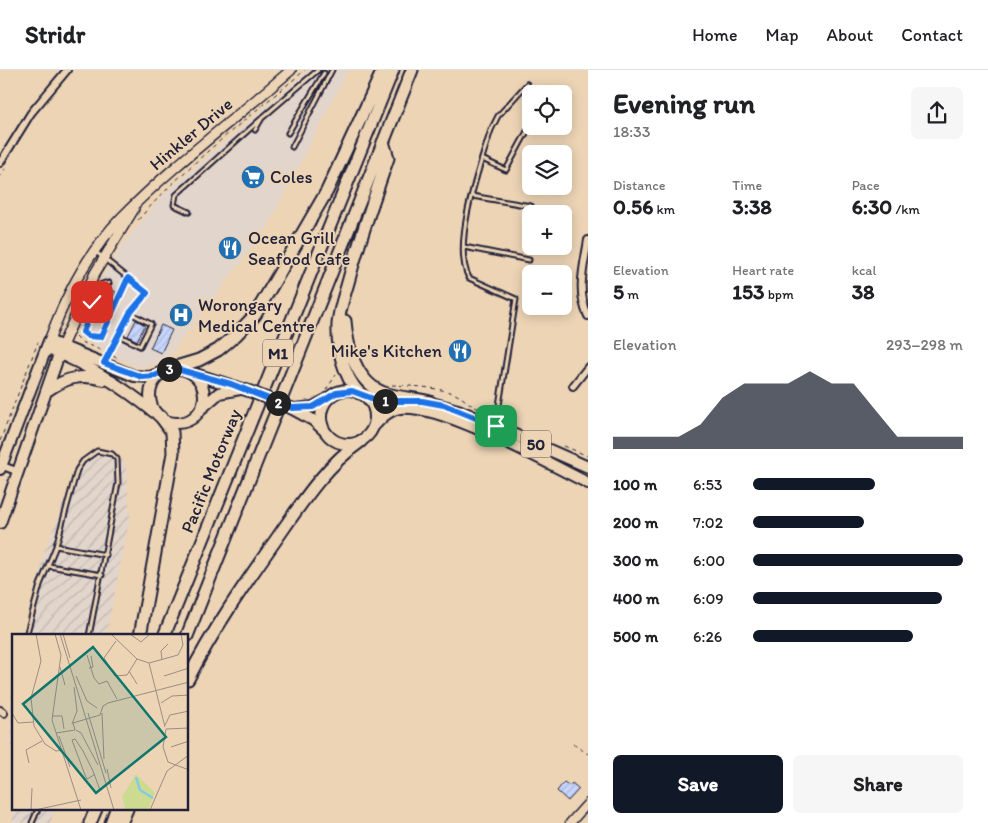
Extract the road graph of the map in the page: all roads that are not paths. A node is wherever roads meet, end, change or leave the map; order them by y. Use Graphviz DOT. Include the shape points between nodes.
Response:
graph roads {
  1 [pos="68,70"];
  2 [pos="292,70"];
  3 [pos="332,70"];
  4 [pos="383,70"];
  5 [pos="393,70"];
  6 [pos="412,70"];
  7 [pos="321,71"];
  8 [pos="328,77"];
  9 [pos="526,84"];
  10 [pos="262,118"];
  11 [pos="255,130"];
  12 [pos="288,133"];
  13 [pos="525,135"];
  14 [pos="384,142"];
  15 [pos="292,147"];
  16 [pos="482,159"];
  17 [pos="2,166"];
  18 [pos="472,196"];
  19 [pos="136,204"];
  20 [pos="525,205"];
  21 [pos="190,212"];
  22 [pos="588,240"];
  23 [pos="464,247"];
  24 [pos="96,251"];
  25 [pos="104,258"];
  26 [pos="528,260"];
  27 [pos="128,278"];
  28 [pos="348,282"];
  29 [pos="130,313"];
  30 [pos="588,316"];
  31 [pos="110,318"];
  32 [pos="120,336"];
  33 [pos="44,343"];
  34 [pos="60,349"];
  35 [pos="106,358"];
  36 [pos="588,367"];
  37 [pos="165,371"];
  38 [pos="189,372"];
  39 [pos="115,383"];
  40 [pos="573,386"];
  41 [pos="247,390"];
  42 [pos="47,391"];
  43 [pos="130,393"];
  44 [pos="360,394"];
  45 [pos="326,396"];
  46 [pos="430,402"];
  47 [pos="292,408"];
  48 [pos="200,412"];
  49 [pos="160,416"];
  50 [pos="496,426"];
  51 [pos="373,428"];
  52 [pos="326,433"];
  53 [pos="361,441"];
  54 [pos="0,467"];
  55 [pos="588,467"];
  56 [pos="19,472"];
  57 [pos="588,482"];
  58 [pos="0,523"];
  59 [pos="56,546"];
  60 [pos="106,555"];
  61 [pos="49,566"];
  62 [pos="102,575"];
  63 [pos="27,634"];
  64 [pos="89,634"];
  65 [pos="140,634"];
  66 [pos="165,634"];
  67 [pos="188,634"];
  68 [pos="189,677"];
  69 [pos="588,803"];
  70 [pos="38,810"];
  71 [pos="96,810"];
  72 [pos="116,810"];
  73 [pos="127,810"];
  74 [pos="32,823"];
  75 [pos="90,823"];
  76 [pos="111,823"];
  77 [pos="121,823"];
  78 [pos="570,823"];
  1 -- 17 [label="street" via="31,113"];
  2 -- 19 [label="main road, Hinkler Drive"];
  3 -- 8 [label="lane"];
  4 -- 37 [label="highway" via="327,191 255,314 218,350"];
  5 -- 66 [label="highway, Pacific Motorway / M1"];
  6 -- 14 [label="highway, M1"];
  7 -- 8 [label="lane"];
  7 -- 10 [label="lane"];
  7 -- 12 [label="lane"];
  8 -- 15 [label="lane"];
  9 -- 16 [label="lane" via="498,116"];
  10 -- 11 [label="lane"];
  10 -- 21 [label="lane" via="177,193 174,205"];
  13 -- 16 [label="lane" via="506,170"];
  14 -- 28 [label="highway" via="388,158"];
  14 -- 67 [label="highway, M1"];
  16 -- 18 [label="lane"];
  18 -- 20 [label="lane"];
  18 -- 23 [label="lane" via="464,228"];
  19 -- 24 [label="main road, Hinkler Drive"];
  19 -- 25 [label="main road, Hinkler Drive" via="128,223"];
  22 -- 30 [label="street" via="580,287 582,305"];
  23 -- 26 [label="lane"];
  23 -- 50 [label="lane" via="463,263 469,278 516,299"];
  24 -- 25 [label="lane"];
  24 -- 33 [label="main road, Hinkler Drive"];
  25 -- 27 [label="lane"];
  25 -- 34 [label="main road, Hinkler Drive"];
  27 -- 29 [label="lane" via="147,293"];
  27 -- 31 [label="lane"];
  28 -- 44 [label="highway" via="339,318 339,338 346,370"];
  28 -- 46 [label="highway" via="345,329 360,374 385,393"];
  29 -- 32 [label="lane"];
  29 -- 32 [label="lane" via="151,324 140,346"];
  31 -- 31 [label="lane" via="99,315 93,308 107,283 100,285 90,305 83,330 85,335 101,337"];
  32 -- 35 [label="lane"];
  33 -- 34 [label="main road, 50"];
  33 -- 54 [label="main road"];
  34 -- 35 [label="main road, 50"];
  34 -- 39 [label="main road, 50"];
  34 -- 42 [label="main road"];
  35 -- 37 [label="main road, 50" via="140,377"];
  35 -- 43 [label="main road" via="106,371"];
  36 -- 40 [label="street"];
  37 -- 38 [label="main road, 50" via="178,369"];
  37 -- 49 [label="main road" via="150,394 153,408"];
  38 -- 41 [label="main road, 50"];
  38 -- 48 [label="main road" via="199,380 204,391"];
  39 -- 42 [label="main road, 50" via="76,376"];
  39 -- 43 [label="main road, 50"];
  41 -- 47 [label="main road, 50, bridge"];
  41 -- 48 [label="main road, 50" via="234,389 219,394"];
  42 -- 56 [label="main road"];
  43 -- 49 [label="main road, 50"];
  44 -- 45 [label="main road, 50" via="346,391"];
  44 -- 46 [label="main road, 50" via="382,401"];
  44 -- 51 [label="main road" via="370,401"];
  45 -- 47 [label="main road, 50" via="313,407"];
  45 -- 52 [label="main road" via="321,416"];
  46 -- 50 [label="main road, 50"];
  47 -- 52 [label="main road, 50" via="316,422"];
  48 -- 49 [label="main road, 50" via="181,423"];
  49 -- 65 [label="highway" via="172,432 174,453"];
  50 -- 55 [label="main road, 50"];
  51 -- 53 [label="main road, 50"];
  51 -- 57 [label="main road, 50" via="382,417 398,408 434,412"];
  52 -- 53 [label="main road, 50" via="346,444"];
  53 -- 68 [label="highway" via="336,460 306,496 242,588"];
  54 -- 56 [label="street"];
  56 -- 58 [label="main road"];
  59 -- 60 [label="lane"];
  59 -- 60 [label="lane" via="79,466 97,451 112,454 117,459 118,483"];
  59 -- 61 [label="lane"];
  60 -- 62 [label="lane"];
  61 -- 62 [label="lane"];
  61 -- 63 [label="lane" via="40,585"];
  62 -- 64 [label="lane"];
  69 -- 78 [label="street"];
  70 -- 74 [label="lane"];
  71 -- 75 [label="highway"];
  72 -- 76 [label="highway"];
  73 -- 77 [label="highway"];
}
